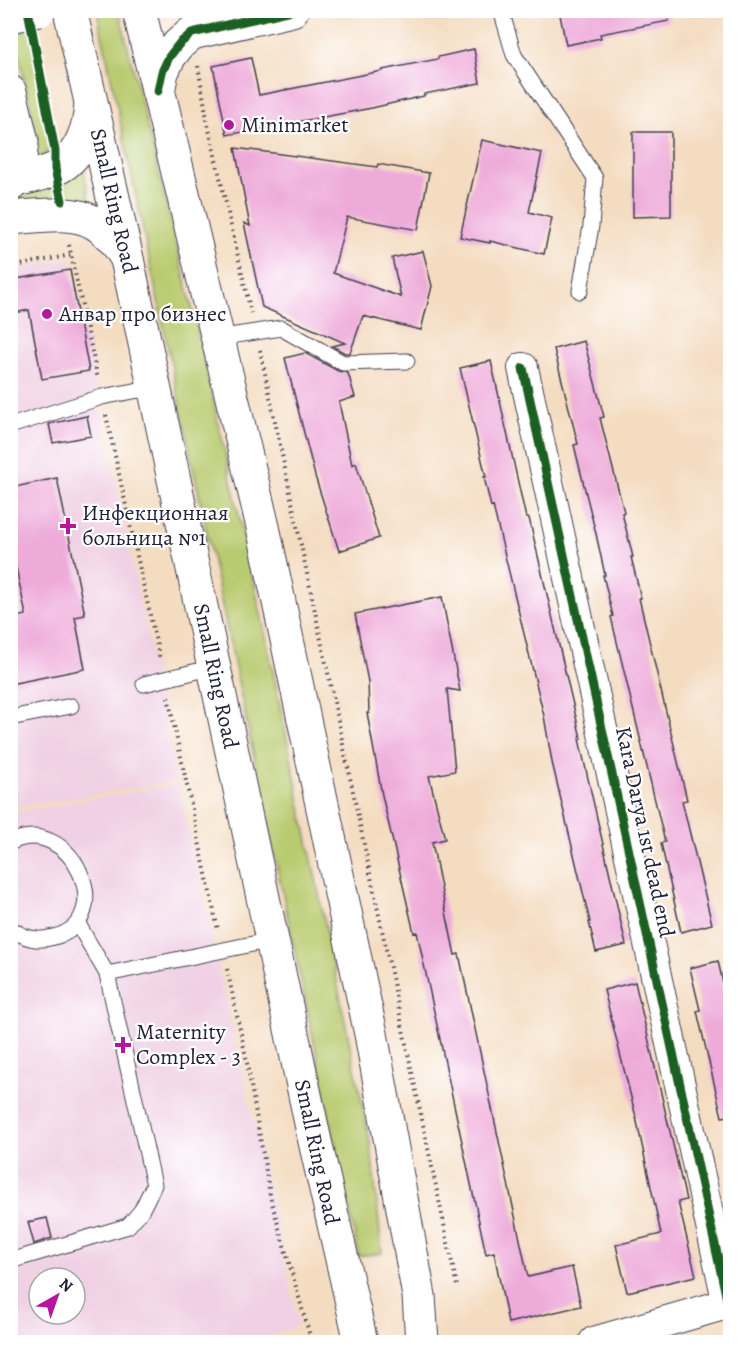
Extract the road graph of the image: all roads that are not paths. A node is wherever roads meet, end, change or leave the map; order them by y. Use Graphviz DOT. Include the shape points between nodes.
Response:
graph roads {
  1 [pos="70,10"];
  2 [pos="139,10"];
  3 [pos="292,10"];
  4 [pos="501,10"];
  5 [pos="158,91"];
  6 [pos="10,92"];
  7 [pos="91,104"];
  8 [pos="13,182"];
  9 [pos="10,218"];
  10 [pos="127,259"];
  11 [pos="580,291"];
  12 [pos="217,338"];
  13 [pos="407,361"];
  14 [pos="524,368"];
  15 [pos="155,387"];
  16 [pos="10,426"];
  17 [pos="214,667"];
  18 [pos="144,684"];
  19 [pos="70,706"];
  20 [pos="10,718"];
  21 [pos="10,843"];
  22 [pos="78,924"];
  23 [pos="10,928"];
  24 [pos="272,940"];
  25 [pos="107,974"];
  26 [pos="10,1261"];
  27 [pos="729,1304"];
  28 [pos="361,1342"];
  29 [pos="422,1342"];
  30 [pos="594,1342"];
  1 -- 7 [label="main road, Small Ring Road"];
  2 -- 5 [label="main road"];
  3 -- 5 [label="main road" via="192,33 169,57"];
  4 -- 11 [label="lane" via="514,55 596,178"];
  5 -- 12 [label="main road"];
  6 -- 8 [label="main road" via="22,142"];
  7 -- 8 [label="main road" via="85,134 68,160 55,169"];
  7 -- 10 [label="main road, Small Ring Road"];
  9 -- 10 [label="main road" via="64,213 84,217 110,233"];
  10 -- 15 [label="main road, Small Ring Road"];
  12 -- 13 [label="lane" via="281,328 343,363"];
  12 -- 29 [label="main road" via="263,527 371,1034 419,1296"];
  14 -- 27 [label="street, Kаra Darya 1st dead end"];
  15 -- 16 [label="lane" via="102,397"];
  15 -- 17 [label="main road, Small Ring Road"];
  17 -- 18 [label="lane"];
  17 -- 24 [label="main road, Small Ring Road"];
  19 -- 20 [label="lane"];
  21 -- 22 [label="lane" via="35,836 65,850 76,862 85,893 84,913"];
  22 -- 23 [label="lane" via="65,934 32,940"];
  22 -- 25 [label="lane"];
  24 -- 25 [label="lane"];
  24 -- 28 [label="main road, Small Ring Road"];
  25 -- 26 [label="lane" via="154,1185 128,1226"];
  27 -- 30 [label="street"];
}
